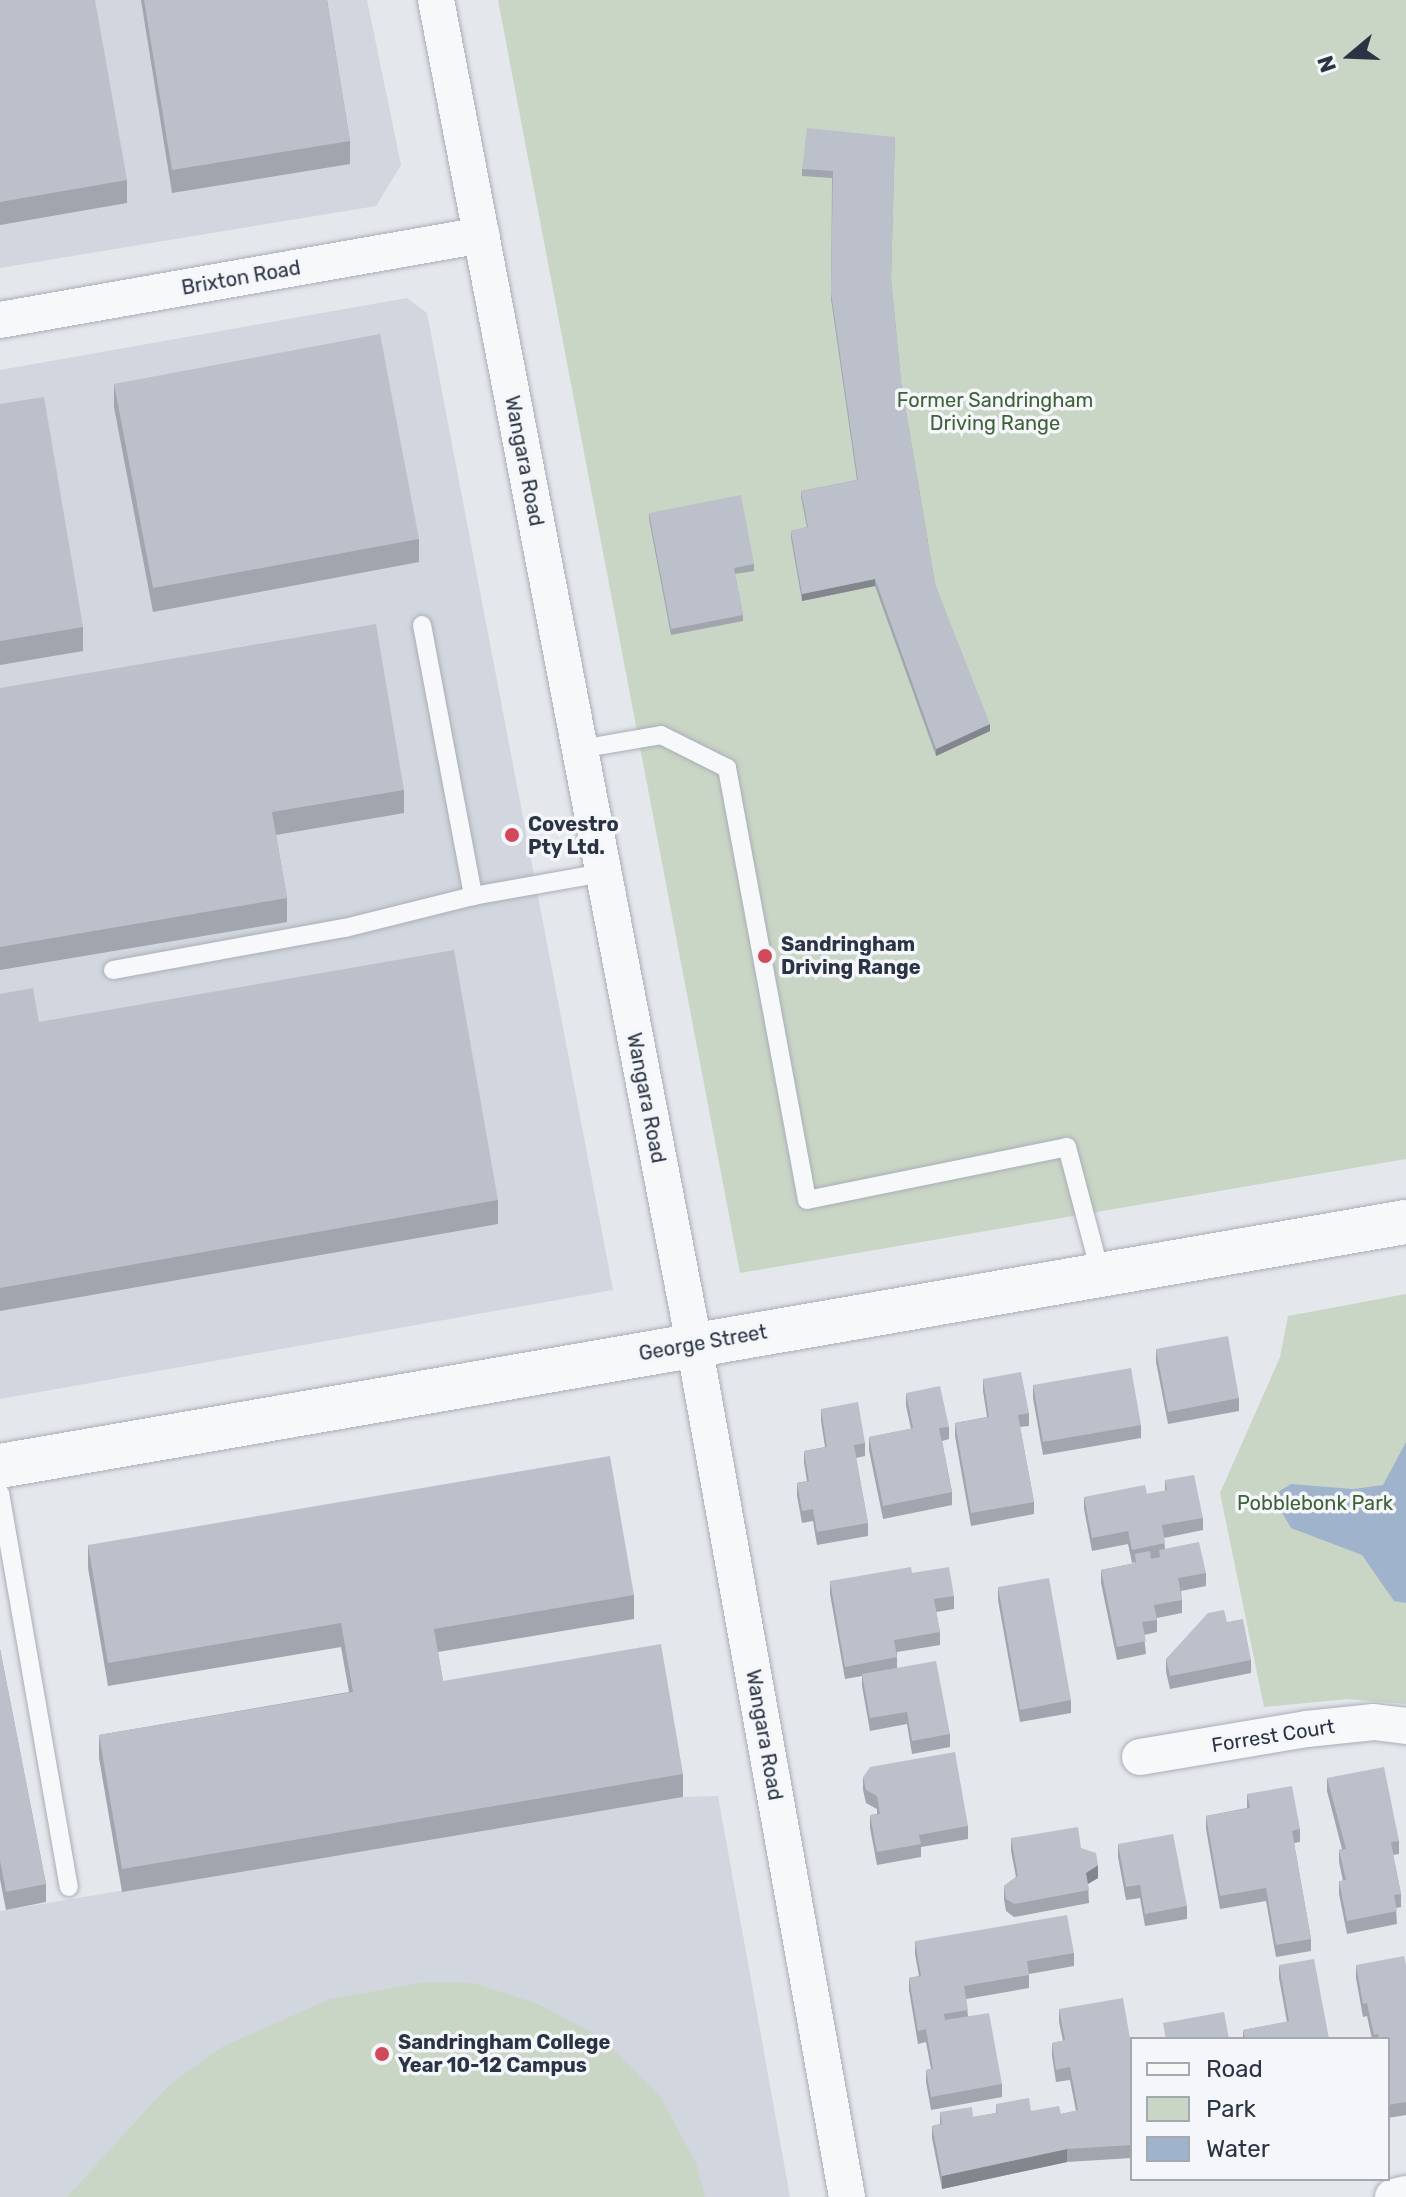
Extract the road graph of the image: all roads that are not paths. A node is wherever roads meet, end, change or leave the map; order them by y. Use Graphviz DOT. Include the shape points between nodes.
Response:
graph roads {
  1 [pos="436,0"];
  2 [pos="482,235"];
  3 [pos="0,320"];
  4 [pos="422,625"];
  5 [pos="580,749"];
  6 [pos="602,873"];
  7 [pos="473,896"];
  8 [pos="113,970"];
  9 [pos="1406,1222"];
  10 [pos="1101,1276"];
  11 [pos="694,1344"];
  12 [pos="0,1466"];
  13 [pos="0,1493"];
  14 [pos="1406,1726"];
  15 [pos="1140,1757"];
  16 [pos="69,1887"];
  17 [pos="1406,2194"];
  18 [pos="847,2197"];
  19 [pos="1393,2197"];
  1 -- 2 [label="street, Wangara Road"];
  2 -- 3 [label="street, Brixton Road"];
  2 -- 5 [label="street, Wangara Road"];
  4 -- 7 [label="lane"];
  5 -- 6 [label="street, Wangara Road"];
  5 -- 10 [label="lane" via="661,735 727,768 807,1200 1067,1147"];
  6 -- 7 [label="lane"];
  6 -- 11 [label="street, Wangara Road"];
  7 -- 8 [label="lane" via="345,928"];
  9 -- 10 [label="street, George Street"];
  10 -- 11 [label="street, George Street"];
  11 -- 12 [label="street, George Street"];
  11 -- 18 [label="street, Wangara Road"];
  13 -- 16 [label="lane"];
  14 -- 15 [label="street, Forrest Court" via="1374,1722 1307,1729"];
  17 -- 19 [label="street"];
}
